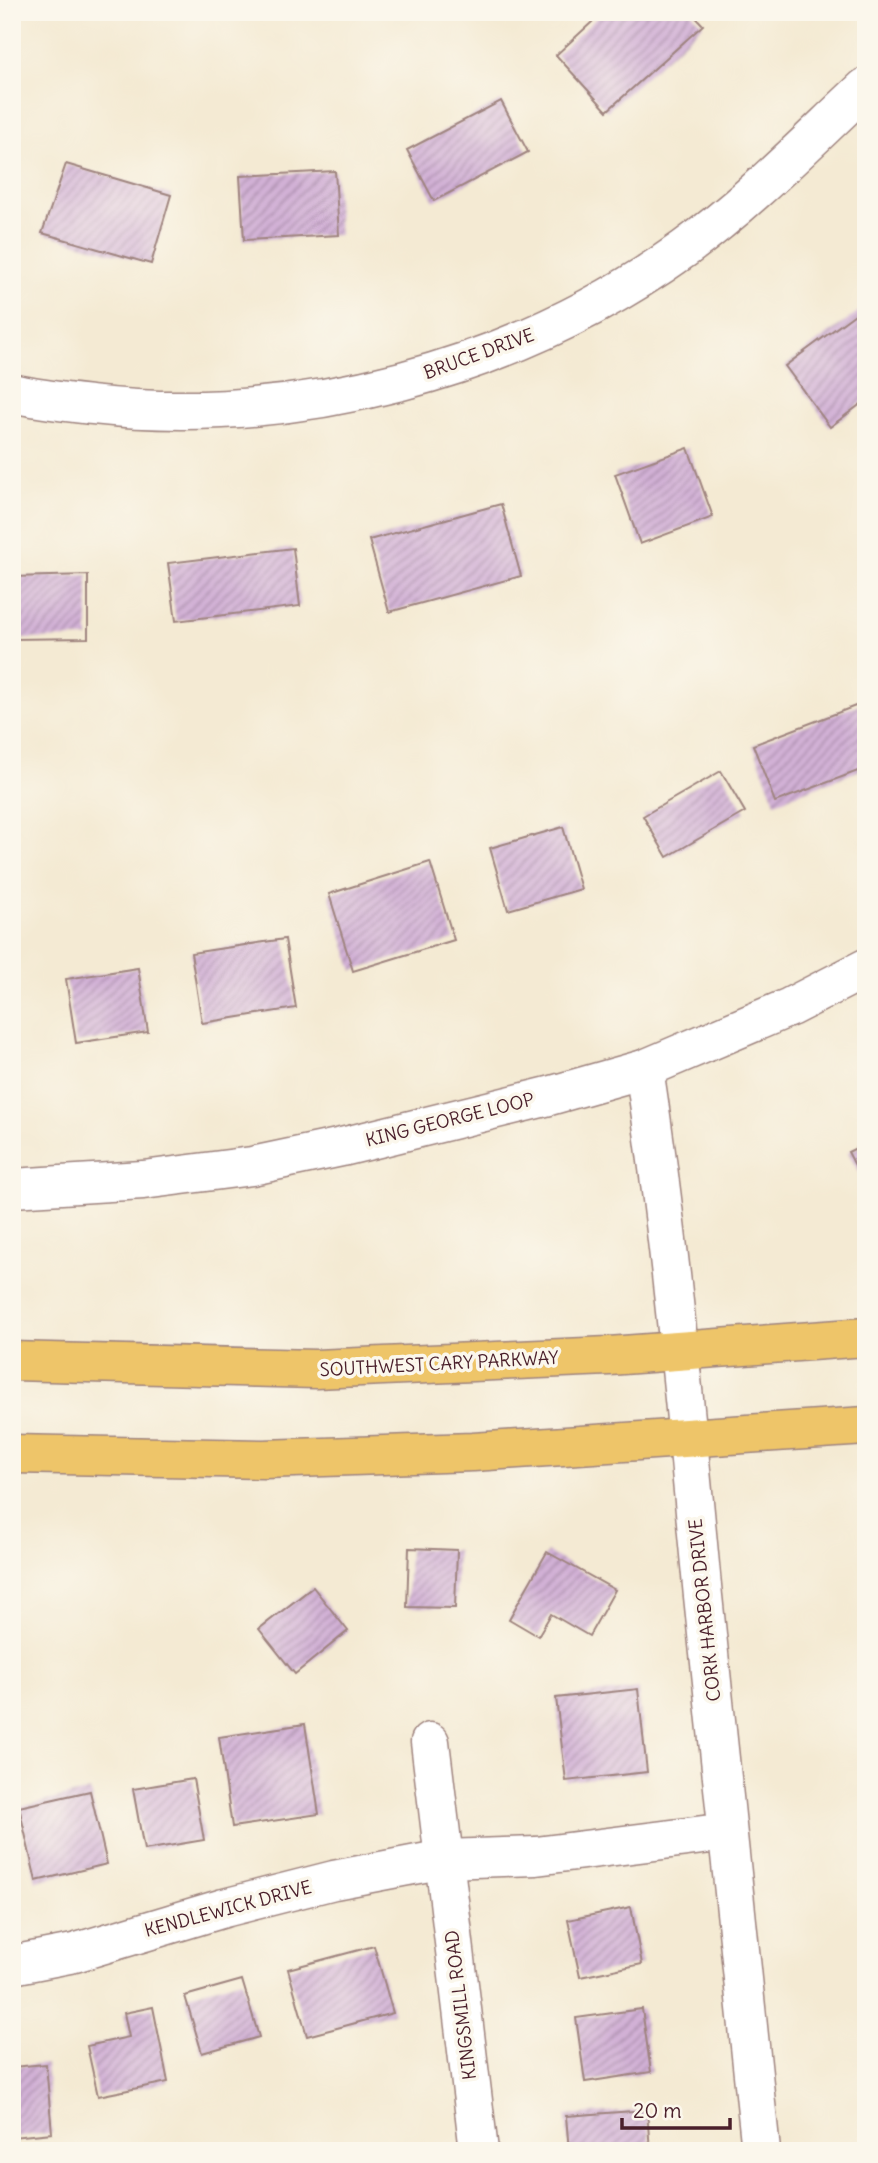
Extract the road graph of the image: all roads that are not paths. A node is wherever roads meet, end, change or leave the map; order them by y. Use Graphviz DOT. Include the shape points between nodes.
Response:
graph roads {
  1 [pos="866,87"];
  2 [pos="12,393"];
  3 [pos="866,968"];
  4 [pos="644,1069"];
  5 [pos="12,1188"];
  6 [pos="866,1337"];
  7 [pos="679,1352"];
  8 [pos="12,1361"];
  9 [pos="866,1426"];
  10 [pos="688,1438"];
  11 [pos="12,1454"];
  12 [pos="430,1742"];
  13 [pos="727,1832"];
  14 [pos="444,1859"];
  15 [pos="12,1965"];
  16 [pos="479,2151"];
  17 [pos="761,2151"];
  1 -- 2 [label="street, BRUCE DRIVE" via="743,202 685,249 572,316 520,342 459,364 345,393 228,408 120,408"];
  3 -- 4 [label="street, KING GEORGE LOOP" via="790,1007"];
  4 -- 5 [label="street, KING GEORGE LOOP" via="252,1166 143,1181"];
  4 -- 7 [label="street, CORK HARBOR DRIVE"];
  6 -- 7 [label="main road, SOUTHWEST CARY PARKWAY"];
  7 -- 8 [label="main road, SOUTHWEST CARY PARKWAY" via="316,1370"];
  7 -- 10 [label="street, CORK HARBOR DRIVE"];
  9 -- 10 [label="main road"];
  10 -- 11 [label="main road" via="264,1459"];
  10 -- 13 [label="street, CORK HARBOR DRIVE"];
  12 -- 14 [label="street"];
  13 -- 14 [label="street, KENDLEWICK DRIVE" via="536,1856"];
  13 -- 17 [label="street, CORK HARBOR DRIVE"];
  14 -- 15 [label="street, KENDLEWICK DRIVE" via="334,1880 74,1953"];
  14 -- 16 [label="street, KINGSMILL ROAD"];
}
